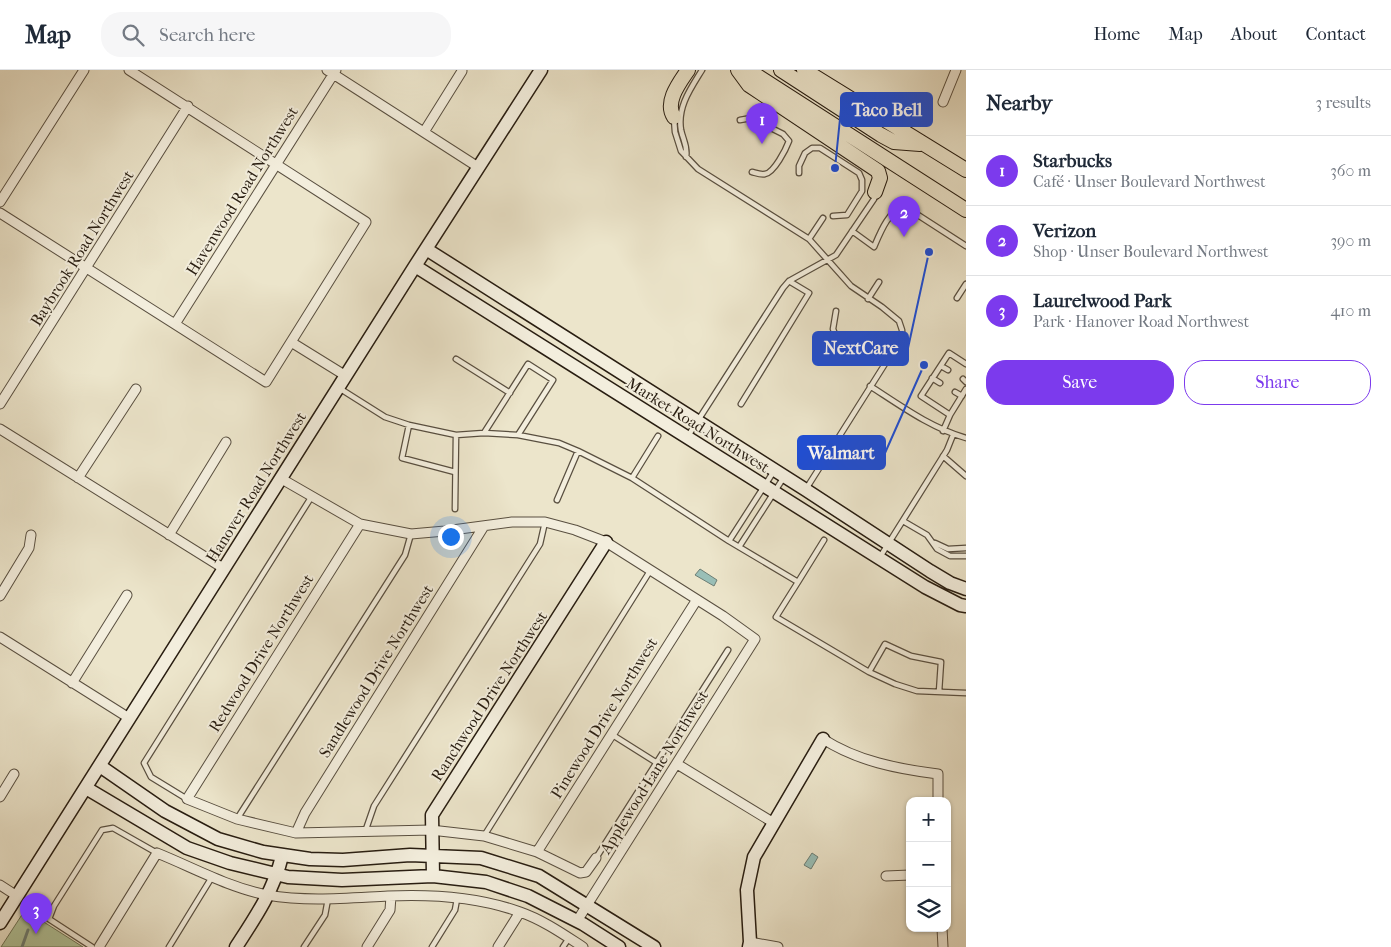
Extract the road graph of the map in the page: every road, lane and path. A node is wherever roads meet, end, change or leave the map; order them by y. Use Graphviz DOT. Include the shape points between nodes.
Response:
graph roads {
  1 [pos="84,70"];
  2 [pos="129,70"];
  3 [pos="542,70"];
  4 [pos="702,70"];
  5 [pos="738,70"];
  6 [pos="748,70"];
  7 [pos="781,70"];
  8 [pos="804,70"];
  9 [pos="956,70"];
  10 [pos="332,71"];
  11 [pos="462,71"];
  12 [pos="692,71"];
  13 [pos="678,99"];
  14 [pos="943,102"];
  15 [pos="188,106"];
  16 [pos="674,117"];
  17 [pos="740,120"];
  18 [pos="424,132"];
  19 [pos="924,144"];
  20 [pos="686,157"];
  21 [pos="277,164"];
  22 [pos="478,167"];
  23 [pos="966,170"];
  24 [pos="752,172"];
  25 [pos="799,173"];
  26 [pos="875,192"];
  27 [pos="0,202"];
  28 [pos="966,210"];
  29 [pos="0,213"];
  30 [pos="833,216"];
  31 [pos="824,218"];
  32 [pos="852,231"];
  33 [pos="809,239"];
  34 [pos="966,246"];
  35 [pos="426,249"];
  36 [pos="828,259"];
  37 [pos="415,266"];
  38 [pos="86,268"];
  39 [pos="789,281"];
  40 [pos="879,282"];
  41 [pos="966,284"];
  42 [pos="957,298"];
  43 [pos="868,299"];
  44 [pos="836,310"];
  45 [pos="175,324"];
  46 [pos="291,342"];
  47 [pos="456,359"];
  48 [pos="884,364"];
  49 [pos="966,364"];
  50 [pos="941,366"];
  51 [pos="948,370"];
  52 [pos="346,376"];
  53 [pos="932,378"];
  54 [pos="940,383"];
  55 [pos="870,386"];
  56 [pos="338,387"];
  57 [pos="136,389"];
  58 [pos="966,389"];
  59 [pos="955,392"];
  60 [pos="510,393"];
  61 [pos="962,396"];
  62 [pos="0,404"];
  63 [pos="741,404"];
  64 [pos="950,415"];
  65 [pos="698,421"];
  66 [pos="409,425"];
  67 [pos="0,429"];
  68 [pos="943,431"];
  69 [pos="484,433"];
  70 [pos="456,435"];
  71 [pos="518,435"];
  72 [pos="954,435"];
  73 [pos="658,436"];
  74 [pos="688,437"];
  75 [pos="966,438"];
  76 [pos="226,442"];
  77 [pos="578,451"];
  78 [pos="943,456"];
  79 [pos="455,472"];
  80 [pos="780,473"];
  81 [pos="966,476"];
  82 [pos="78,478"];
  83 [pos="280,478"];
  84 [pos="632,478"];
  85 [pos="770,489"];
  86 [pos="806,490"];
  87 [pos="312,496"];
  88 [pos="557,500"];
  89 [pos="455,510"];
  90 [pos="902,521"];
  91 [pos="545,522"];
  92 [pos="360,524"];
  93 [pos="484,526"];
  94 [pos="411,534"];
  95 [pos="31,535"];
  96 [pos="169,535"];
  97 [pos="930,539"];
  98 [pos="824,540"];
  99 [pos="729,541"];
  100 [pos="606,542"];
  101 [pos="888,544"];
  102 [pos="739,547"];
  103 [pos="966,548"];
  104 [pos="966,556"];
  105 [pos="879,559"];
  106 [pos="223,568"];
  107 [pos="650,571"];
  108 [pos="798,582"];
  109 [pos="966,589"];
  110 [pos="127,595"];
  111 [pos="0,596"];
  112 [pos="696,601"];
  113 [pos="966,606"];
  114 [pos="0,637"];
  115 [pos="728,650"];
  116 [pos="869,672"];
  117 [pos="72,683"];
  118 [pos="939,692"];
  119 [pos="966,693"];
  120 [pos="129,718"];
  121 [pos="612,734"];
  122 [pos="823,739"];
  123 [pos="657,763"];
  124 [pos="677,764"];
  125 [pos="100,766"];
  126 [pos="14,774"];
  127 [pos="86,788"];
  128 [pos="0,797"];
  129 [pos="938,797"];
  130 [pos="187,799"];
  131 [pos="237,820"];
  132 [pos="774,823"];
  133 [pos="431,830"];
  134 [pos="365,832"];
  135 [pos="296,833"];
  136 [pos="484,836"];
  137 [pos="157,852"];
  138 [pos="537,852"];
  139 [pos="432,855"];
  140 [pos="282,856"];
  141 [pos="596,858"];
  142 [pos="278,874"];
  143 [pos="212,876"];
  144 [pos="433,876"];
  145 [pos="886,876"];
  146 [pos="906,876"];
  147 [pos="0,885"];
  148 [pos="268,895"];
  149 [pos="17,896"];
  150 [pos="391,896"];
  151 [pos="328,899"];
  152 [pos="457,899"];
  153 [pos="586,905"];
  154 [pos="520,912"];
  155 [pos="577,921"];
  156 [pos="0,923"];
  157 [pos="942,932"];
  158 [pos="569,938"];
  159 [pos="750,944"];
  160 [pos="92,947"];
  161 [pos="99,947"];
  162 [pos="169,947"];
  163 [pos="236,947"];
  164 [pos="304,947"];
  165 [pos="367,947"];
  166 [pos="432,947"];
  167 [pos="498,947"];
  168 [pos="563,947"];
  169 [pos="583,947"];
  170 [pos="618,947"];
  171 [pos="654,947"];
  172 [pos="778,947"];
  173 [pos="943,947"];
  1 -- 27 [label="street"];
  2 -- 15 [label="street"];
  3 -- 22 [label="street, Hanover Road Northwest"];
  4 -- 20 [label="lane" via="687,94 681,119 688,148"];
  5 -- 26 [label="main road" via="748,85 878,171 880,178"];
  6 -- 28 [label="main road"];
  7 -- 19 [label="main road" via="894,142"];
  8 -- 19 [label="main road"];
  9 -- 14 [label="street"];
  10 -- 18 [label="street"];
  10 -- 21 [label="street, Havenwood Road Northwest"];
  11 -- 18 [label="street"];
  12 -- 16 [label="main road" via="680,83 671,101"];
  13 -- 16 [label="lane"];
  15 -- 21 [label="street"];
  15 -- 38 [label="street, Baybrook Road Northwest"];
  16 -- 20 [label="lane" via="675,132"];
  17 -- 24 [label="lane" via="751,118 784,134 789,141 770,172"];
  18 -- 22 [label="street"];
  19 -- 23 [label="main road"];
  20 -- 33 [label="lane" via="698,169"];
  21 -- 45 [label="street, Havenwood Road Northwest"];
  21 -- 46 [label="street" via="366,222"];
  22 -- 35 [label="street, Hanover Road Northwest"];
  25 -- 30 [label="lane" via="798,166 812,148 820,148 859,172 862,191 847,215"];
  26 -- 32 [label="lane" via="874,199"];
  29 -- 38 [label="street"];
  31 -- 33 [label="lane"];
  32 -- 34 [label="lane" via="874,246 896,209 904,206"];
  32 -- 36 [label="lane" via="836,255"];
  33 -- 36 [label="lane"];
  35 -- 37 [label="street, Hanover Road Northwest"];
  35 -- 65 [label="street, Market Road Northwest"];
  36 -- 39 [label="lane"];
  36 -- 43 [label="lane" via="850,286"];
  37 -- 52 [label="street, Hanover Road Northwest"];
  37 -- 74 [label="street, Market Road Northwest"];
  38 -- 45 [label="street"];
  38 -- 62 [label="street, Baybrook Road Northwest"];
  39 -- 63 [label="lane" via="809,294"];
  39 -- 65 [label="lane"];
  40 -- 43 [label="lane"];
  41 -- 42 [label="lane"];
  43 -- 48 [label="lane" via="899,321 902,330 902,337"];
  44 -- 48 [label="lane" via="832,329 835,334"];
  45 -- 46 [label="street" via="266,382"];
  46 -- 52 [label="street"];
  47 -- 60 [label="lane"];
  48 -- 55 [label="lane"];
  49 -- 50 [label="lane" via="949,353"];
  50 -- 51 [label="lane"];
  50 -- 53 [label="lane"];
  52 -- 56 [label="street, Hanover Road Northwest"];
  53 -- 54 [label="lane"];
  53 -- 64 [label="lane" via="921,396"];
  55 -- 68 [label="lane"];
  55 -- 86 [label="lane"];
  56 -- 66 [label="lane" via="385,417"];
  56 -- 83 [label="street, Hanover Road Northwest"];
  57 -- 82 [label="street"];
  58 -- 61 [label="lane"];
  59 -- 61 [label="lane"];
  60 -- 69 [label="lane"];
  60 -- 71 [label="lane" via="528,364 552,380"];
  61 -- 64 [label="lane"];
  64 -- 68 [label="lane"];
  65 -- 74 [label="lane"];
  65 -- 80 [label="street, Market Road Northwest"];
  66 -- 70 [label="lane"];
  66 -- 79 [label="lane" via="402,458"];
  67 -- 82 [label="street"];
  68 -- 72 [label="lane"];
  69 -- 70 [label="lane"];
  69 -- 71 [label="lane"];
  70 -- 79 [label="lane"];
  71 -- 77 [label="lane" via="559,443"];
  72 -- 75 [label="lane"];
  72 -- 78 [label="lane"];
  73 -- 84 [label="lane"];
  74 -- 85 [label="street, Market Road Northwest"];
  76 -- 96 [label="street"];
  77 -- 84 [label="lane"];
  77 -- 88 [label="lane"];
  78 -- 81 [label="lane"];
  78 -- 90 [label="lane"];
  79 -- 89 [label="lane"];
  80 -- 85 [label="lane"];
  80 -- 85 [label="lane"];
  80 -- 86 [label="street, Market Road Northwest"];
  82 -- 96 [label="street"];
  83 -- 87 [label="street"];
  83 -- 106 [label="street, Hanover Road Northwest"];
  84 -- 99 [label="lane"];
  85 -- 99 [label="lane"];
  85 -- 102 [label="lane"];
  85 -- 105 [label="street, Market Road Northwest"];
  86 -- 101 [label="street, Market Road Northwest"];
  87 -- 92 [label="street"];
  87 -- 130 [label="lane" via="144,763 151,777"];
  90 -- 97 [label="lane"];
  90 -- 101 [label="lane"];
  91 -- 93 [label="street"];
  91 -- 100 [label="street"];
  91 -- 134 [label="lane" via="540,544 374,806"];
  92 -- 94 [label="street"];
  92 -- 130 [label="street, Redwood Drive Northwest"];
  93 -- 94 [label="street"];
  93 -- 135 [label="street, Sandlewood Drive Northwest" via="305,813"];
  94 -- 131 [label="lane" via="404,555"];
  95 -- 111 [label="street" via="30,548"];
  96 -- 106 [label="street"];
  97 -- 103 [label="lane" via="948,549"];
  97 -- 104 [label="lane" via="937,549 950,556"];
  98 -- 108 [label="lane"];
  99 -- 102 [label="lane"];
  100 -- 107 [label="street"];
  100 -- 133 [label="street, Ranchwood Drive Northwest" via="432,815"];
  101 -- 105 [label="lane"];
  101 -- 109 [label="street, Market Road Northwest" via="950,583"];
  102 -- 108 [label="lane"];
  105 -- 113 [label="street, Market Road Northwest" via="925,587"];
  106 -- 120 [label="street, Hanover Road Northwest"];
  107 -- 112 [label="street"];
  107 -- 136 [label="lane"];
  108 -- 116 [label="lane" via="776,617"];
  110 -- 117 [label="street"];
  112 -- 121 [label="street, Pinewood Drive Northwest"];
  112 -- 124 [label="street, Applewood Lane Northwest" via="755,639"];
  114 -- 117 [label="street"];
  115 -- 123 [label="lane"];
  116 -- 118 [label="lane" via="917,691"];
  116 -- 118 [label="lane" via="885,644 911,656 940,662"];
  117 -- 120 [label="street"];
  118 -- 119 [label="lane"];
  120 -- 125 [label="street, Hanover Road Northwest"];
  121 -- 123 [label="lane"];
  121 -- 138 [label="street, Pinewood Drive Northwest"];
  122 -- 129 [label="street" via="859,757 938,774"];
  122 -- 132 [label="street"];
  123 -- 141 [label="lane"];
  124 -- 132 [label="street"];
  124 -- 153 [label="street, Applewood Lane Northwest"];
  125 -- 127 [label="street, Hanover Road Northwest"];
  125 -- 140 [label="street" via="165,811 218,839"];
  126 -- 128 [label="street"];
  127 -- 142 [label="street" via="188,848 230,863"];
  127 -- 149 [label="street, Hanover Road Northwest"];
  130 -- 131 [label="street"];
  131 -- 135 [label="street"];
  132 -- 159 [label="street" via="754,857 747,890"];
  133 -- 134 [label="street"];
  133 -- 136 [label="street"];
  133 -- 139 [label="street, Ranchwood Drive Northwest"];
  134 -- 135 [label="street"];
  136 -- 138 [label="street"];
  137 -- 143 [label="street"];
  137 -- 160 [label="lane" via="113,828 102,830 49,919"];
  137 -- 161 [label="street"];
  138 -- 141 [label="street" via="580,873 586,872"];
  139 -- 140 [label="street" via="343,860"];
  139 -- 144 [label="street, Ranchwood Drive Northwest"];
  139 -- 153 [label="street" via="480,858 506,865 539,876"];
  140 -- 142 [label="street"];
  142 -- 144 [label="street" via="342,880"];
  142 -- 148 [label="street"];
  143 -- 148 [label="street"];
  143 -- 162 [label="lane"];
  144 -- 155 [label="street" via="486,882 528,896"];
  145 -- 146 [label="street"];
  147 -- 149 [label="street"];
  148 -- 151 [label="street"];
  148 -- 163 [label="street"];
  149 -- 156 [label="street, Hanover Road Northwest"];
  150 -- 151 [label="street"];
  150 -- 152 [label="street"];
  150 -- 165 [label="street" via="390,910"];
  151 -- 164 [label="lane" via="325,915"];
  152 -- 154 [label="street"];
  152 -- 166 [label="lane" via="455,910"];
  153 -- 155 [label="street, Applewood Lane Northwest"];
  153 -- 171 [label="street"];
  154 -- 158 [label="street"];
  154 -- 167 [label="street"];
  155 -- 170 [label="street"];
  157 -- 173 [label="street"];
  158 -- 168 [label="lane"];
  158 -- 169 [label="street"];
  159 -- 172 [label="street"];
}
